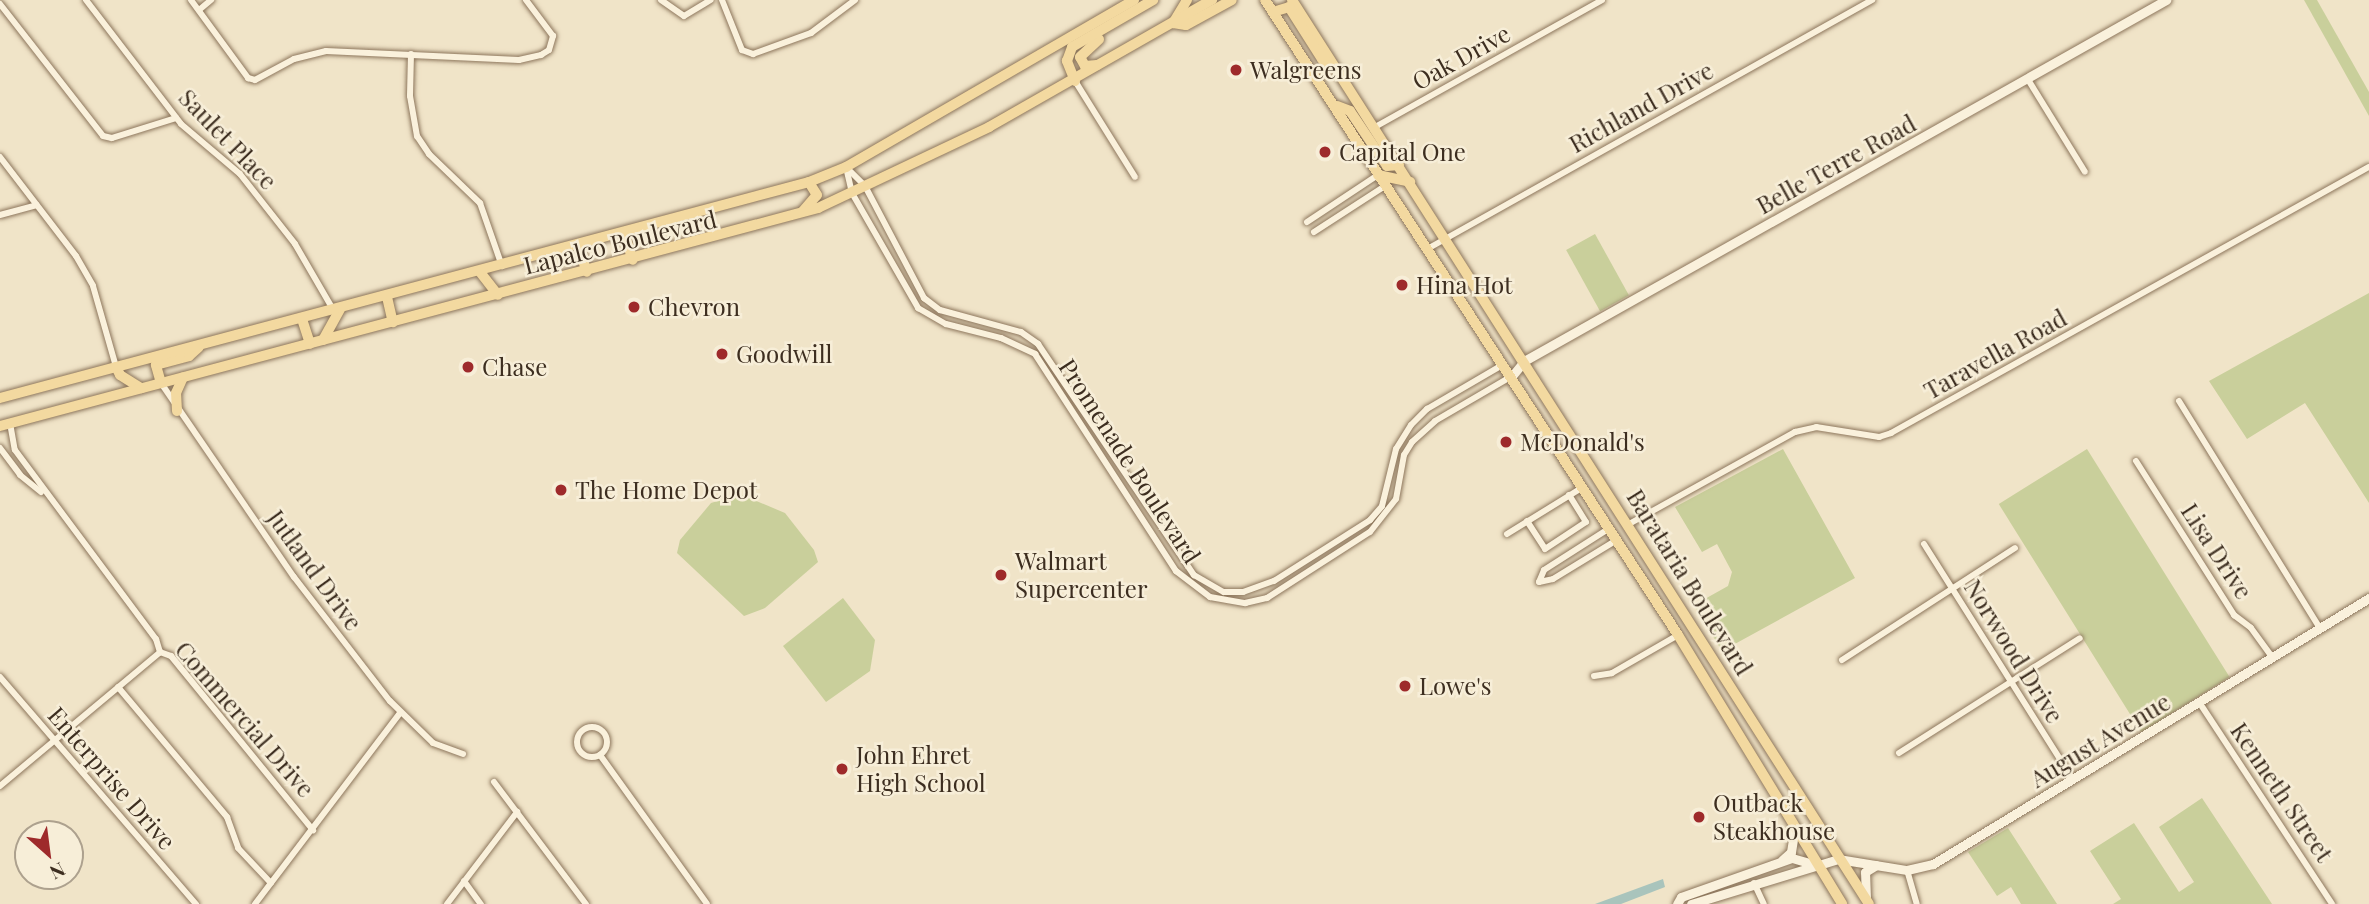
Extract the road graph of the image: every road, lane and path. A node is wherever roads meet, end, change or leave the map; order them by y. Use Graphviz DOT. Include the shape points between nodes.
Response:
graph roads {
  1 [pos="86,0"];
  2 [pos="191,0"];
  3 [pos="211,0"];
  4 [pos="526,0"];
  5 [pos="661,0"];
  6 [pos="711,0"];
  7 [pos="722,0"];
  8 [pos="855,0"];
  9 [pos="1134,0"];
  10 [pos="1153,0"];
  11 [pos="1195,0"];
  12 [pos="1212,0"];
  13 [pos="1232,0"];
  14 [pos="1292,0"];
  15 [pos="1602,0"];
  16 [pos="1872,0"];
  17 [pos="2166,0"];
  18 [pos="0,4"];
  19 [pos="1184,4"];
  20 [pos="1267,4"];
  21 [pos="199,10"];
  22 [pos="1126,16"];
  23 [pos="1173,23"];
  24 [pos="411,54"];
  25 [pos="1100,65"];
  26 [pos="1336,68"];
  27 [pos="2027,78"];
  28 [pos="1075,81"];
  29 [pos="1337,106"];
  30 [pos="176,118"];
  31 [pos="1376,127"];
  32 [pos="0,157"];
  33 [pos="1399,165"];
  34 [pos="846,167"];
  35 [pos="2369,167"];
  36 [pos="2085,172"];
  37 [pos="1378,175"];
  38 [pos="1135,177"];
  39 [pos="809,182"];
  40 [pos="1410,182"];
  41 [pos="865,186"];
  42 [pos="1385,186"];
  43 [pos="852,193"];
  44 [pos="37,205"];
  45 [pos="800,214"];
  46 [pos="0,215"];
  47 [pos="1307,222"];
  48 [pos="1314,232"];
  49 [pos="624,233"];
  50 [pos="1446,238"];
  51 [pos="578,245"];
  52 [pos="1429,248"];
  53 [pos="633,260"];
  54 [pos="502,265"];
  55 [pos="480,272"];
  56 [pos="587,272"];
  57 [pos="498,295"];
  58 [pos="387,297"];
  59 [pos="337,310"];
  60 [pos="302,318"];
  61 [pos="393,322"];
  62 [pos="323,340"];
  63 [pos="310,344"];
  64 [pos="202,345"];
  65 [pos="1524,361"];
  66 [pos="1504,364"];
  67 [pos="116,367"];
  68 [pos="1512,376"];
  69 [pos="183,377"];
  70 [pos="161,383"];
  71 [pos="141,388"];
  72 [pos="0,398"];
  73 [pos="2179,401"];
  74 [pos="177,411"];
  75 [pos="5,425"];
  76 [pos="0,447"];
  77 [pos="2136,461"];
  78 [pos="1583,487"];
  79 [pos="1569,495"];
  80 [pos="48,499"];
  81 [pos="1600,514"];
  82 [pos="1527,521"];
  83 [pos="1629,524"];
  84 [pos="1610,528"];
  85 [pos="1507,534"];
  86 [pos="1617,539"];
  87 [pos="1640,540"];
  88 [pos="1924,544"];
  89 [pos="2015,548"];
  90 [pos="1952,589"];
  91 [pos="2369,598"];
  92 [pos="2320,628"];
  93 [pos="1678,635"];
  94 [pos="2080,638"];
  95 [pos="160,652"];
  96 [pos="2272,657"];
  97 [pos="1842,660"];
  98 [pos="1594,676"];
  99 [pos="0,677"];
  100 [pos="2011,682"];
  101 [pos="118,687"];
  102 [pos="2199,702"];
  103 [pos="400,713"];
  104 [pos="54,740"];
  105 [pos="1899,753"];
  106 [pos="463,754"];
  107 [pos="600,755"];
  108 [pos="2072,778"];
  109 [pos="494,782"];
  110 [pos="0,786"];
  111 [pos="517,812"];
  112 [pos="1795,828"];
  113 [pos="313,830"];
  114 [pos="1838,859"];
  115 [pos="1780,862"];
  116 [pos="1876,864"];
  117 [pos="1818,865"];
  118 [pos="1907,870"];
  119 [pos="464,881"];
  120 [pos="1754,881"];
  121 [pos="271,883"];
  122 [pos="1867,902"];
  123 [pos="196,904"];
  124 [pos="255,904"];
  125 [pos="447,904"];
  126 [pos="481,904"];
  127 [pos="586,904"];
  128 [pos="708,904"];
  129 [pos="1677,904"];
  130 [pos="1691,904"];
  131 [pos="1764,904"];
  132 [pos="1842,904"];
  133 [pos="1917,904"];
  134 [pos="2332,904"];
  1 -- 30 [label="street, Saulet Place"];
  2 -- 21 [label="street"];
  3 -- 21 [label="street"];
  4 -- 24 [label="street" via="553,36 549,50 519,60"];
  5 -- 6 [label="street" via="684,16"];
  7 -- 8 [label="street" via="738,42 747,52 760,54 811,33"];
  9 -- 34 [label="main road, Lapalco Boulevard"];
  10 -- 22 [label="main road"];
  11 -- 19 [label="main road"];
  12 -- 23 [label="main road, Lapalco Boulevard"];
  13 -- 23 [label="main road" via="1186,25"];
  14 -- 26 [label="main road, Barataria Boulevard"];
  15 -- 31 [label="street, Oak Drive"];
  16 -- 50 [label="street, Richland Drive"];
  17 -- 27 [label="street, Belle Terre Road"];
  18 -- 30 [label="street" via="103,136 112,138"];
  19 -- 23 [label="main road"];
  20 -- 26 [label="main road" via="1289,8 1322,59"];
  20 -- 29 [label="main road, Barataria Boulevard"];
  21 -- 24 [label="street" via="248,78 255,80 294,59 326,51"];
  22 -- 25 [label="main road" via="1080,53 1085,65"];
  22 -- 28 [label="main road" via="1072,47 1067,61"];
  23 -- 25 [label="main road, Lapalco Boulevard"];
  24 -- 54 [label="street" via="410,96 417,136 429,154 458,177 480,203"];
  25 -- 28 [label="main road, Lapalco Boulevard"];
  26 -- 31 [label="main road, Barataria Boulevard"];
  27 -- 36 [label="street"];
  27 -- 65 [label="street, Belle Terre Road"];
  28 -- 38 [label="street"];
  28 -- 41 [label="main road, Lapalco Boulevard"];
  29 -- 33 [label="main road" via="1350,111 1387,166"];
  29 -- 37 [label="main road, Barataria Boulevard"];
  30 -- 59 [label="street, Saulet Place" via="240,174 295,244"];
  31 -- 33 [label="main road, Barataria Boulevard"];
  32 -- 44 [label="street"];
  33 -- 40 [label="main road, Barataria Boulevard"];
  34 -- 39 [label="main road, Lapalco Boulevard"];
  34 -- 41 [label="street, Promenade Boulevard"];
  34 -- 43 [label="street, Promenade Boulevard"];
  35 -- 83 [label="street, Taravella Road" via="1891,433 1879,437 1816,427 1795,432"];
  37 -- 40 [label="main road"];
  37 -- 42 [label="main road, Barataria Boulevard"];
  37 -- 47 [label="street"];
  39 -- 45 [label="main road" via="817,195"];
  39 -- 49 [label="main road, Lapalco Boulevard"];
  40 -- 50 [label="main road, Barataria Boulevard"];
  41 -- 43 [label="main road, Lapalco Boulevard"];
  41 -- 66 [label="street, Promenade Boulevard" via="924,298 940,310 1021,332 1038,344 1194,575 1224,593 1274,582 1370,520 1382,506 1396,449 1411,425 1427,409"];
  42 -- 48 [label="street"];
  42 -- 52 [label="main road, Barataria Boulevard"];
  43 -- 45 [label="main road, Lapalco Boulevard"];
  43 -- 68 [label="street, Promenade Boulevard" via="918,308 946,324 1001,338 1035,354 1176,571 1198,591 1218,599 1245,603 1267,598 1370,532 1396,499 1404,456 1412,442 1435,421"];
  44 -- 46 [label="street"];
  44 -- 67 [label="street" via="93,286"];
  45 -- 53 [label="main road, Lapalco Boulevard"];
  49 -- 51 [label="main road, Lapalco Boulevard"];
  49 -- 53 [label="main road"];
  50 -- 52 [label="street, Richland Drive"];
  50 -- 65 [label="main road, Barataria Boulevard"];
  51 -- 54 [label="main road, Lapalco Boulevard"];
  51 -- 56 [label="main road"];
  52 -- 66 [label="main road, Barataria Boulevard"];
  53 -- 56 [label="main road, Lapalco Boulevard"];
  54 -- 55 [label="main road, Lapalco Boulevard"];
  55 -- 57 [label="main road"];
  55 -- 58 [label="main road, Lapalco Boulevard"];
  56 -- 57 [label="main road, Lapalco Boulevard"];
  57 -- 61 [label="main road, Lapalco Boulevard"];
  58 -- 59 [label="main road, Lapalco Boulevard"];
  58 -- 61 [label="main road"];
  59 -- 60 [label="main road, Lapalco Boulevard"];
  59 -- 62 [label="main road"];
  60 -- 63 [label="main road"];
  60 -- 64 [label="main road, Lapalco Boulevard"];
  61 -- 62 [label="main road, Lapalco Boulevard"];
  62 -- 63 [label="main road, Lapalco Boulevard"];
  63 -- 69 [label="main road, Lapalco Boulevard"];
  64 -- 67 [label="main road, Lapalco Boulevard"];
  64 -- 70 [label="main road" via="189,356 156,365 154,371"];
  65 -- 66 [label="street"];
  65 -- 68 [label="street"];
  65 -- 83 [label="main road, Barataria Boulevard"];
  66 -- 68 [label="main road, Barataria Boulevard"];
  67 -- 71 [label="main road" via="120,376"];
  67 -- 72 [label="main road, Lapalco Boulevard"];
  68 -- 78 [label="main road, Barataria Boulevard"];
  69 -- 70 [label="main road, Lapalco Boulevard"];
  69 -- 74 [label="main road" via="176,394"];
  70 -- 71 [label="main road, Lapalco Boulevard"];
  70 -- 74 [label="street, Jutland Drive"];
  71 -- 75 [label="main road, Lapalco Boulevard"];
  73 -- 92 [label="street"];
  74 -- 103 [label="street, Jutland Drive" via="294,576"];
  75 -- 80 [label="street, Commercial Drive" via="10,441"];
  76 -- 80 [label="street, Commercial Drive" via="20,475"];
  77 -- 96 [label="street, Lisa Drive" via="2234,615 2251,628"];
  78 -- 79 [label="street"];
  78 -- 81 [label="main road, Barataria Boulevard"];
  79 -- 82 [label="street"];
  79 -- 82 [label="street" via="1586,523 1545,549"];
  80 -- 95 [label="street, Commercial Drive" via="156,639"];
  81 -- 83 [label="main road"];
  81 -- 84 [label="main road, Barataria Boulevard"];
  82 -- 85 [label="street"];
  83 -- 87 [label="main road, Barataria Boulevard"];
  84 -- 86 [label="main road, Barataria Boulevard"];
  84 -- 86 [label="street" via="1544,570 1539,582 1553,579"];
  84 -- 87 [label="main road"];
  86 -- 93 [label="main road, Barataria Boulevard"];
  87 -- 114 [label="main road, Barataria Boulevard"];
  88 -- 90 [label="street, Norwood Drive"];
  89 -- 90 [label="street"];
  90 -- 97 [label="street"];
  90 -- 100 [label="street, Norwood Drive"];
  91 -- 92 [label="street, August Avenue"];
  92 -- 96 [label="street, August Avenue"];
  93 -- 98 [label="street" via="1612,673"];
  93 -- 112 [label="main road, Barataria Boulevard"];
  94 -- 100 [label="street"];
  95 -- 101 [label="street"];
  95 -- 113 [label="street, Commercial Drive" via="171,656"];
  96 -- 102 [label="street, August Avenue"];
  99 -- 104 [label="street, Enterprise Drive"];
  100 -- 105 [label="street"];
  100 -- 108 [label="street, Norwood Drive"];
  101 -- 104 [label="street"];
  101 -- 121 [label="street" via="227,817 239,848"];
  102 -- 108 [label="street, August Avenue"];
  102 -- 134 [label="street, Kenneth Street"];
  103 -- 106 [label="street, Jutland Drive" via="433,743"];
  103 -- 113 [label="street"];
  104 -- 110 [label="street"];
  104 -- 123 [label="street, Enterprise Drive"];
  107 -- 107 [label="street" via="607,746 605,734 596,727 584,728 577,738 578,750 588,757"];
  107 -- 128 [label="street"];
  108 -- 118 [label="street, August Avenue" via="1933,864"];
  109 -- 111 [label="street"];
  111 -- 119 [label="street"];
  111 -- 127 [label="street"];
  112 -- 115 [label="street" via="1791,852"];
  112 -- 117 [label="main road, Barataria Boulevard"];
  113 -- 121 [label="street"];
  114 -- 116 [label="street, August Avenue"];
  114 -- 117 [label="street"];
  114 -- 122 [label="main road, Barataria Boulevard"];
  115 -- 117 [label="street" via="1792,858"];
  115 -- 129 [label="street" via="1681,897"];
  116 -- 118 [label="street, August Avenue"];
  116 -- 122 [label="street" via="1865,873"];
  117 -- 120 [label="street"];
  117 -- 132 [label="main road, Barataria Boulevard"];
  118 -- 133 [label="street"];
  119 -- 125 [label="street"];
  119 -- 126 [label="street"];
  120 -- 130 [label="street"];
  120 -- 131 [label="street"];
  121 -- 124 [label="street"];
}
